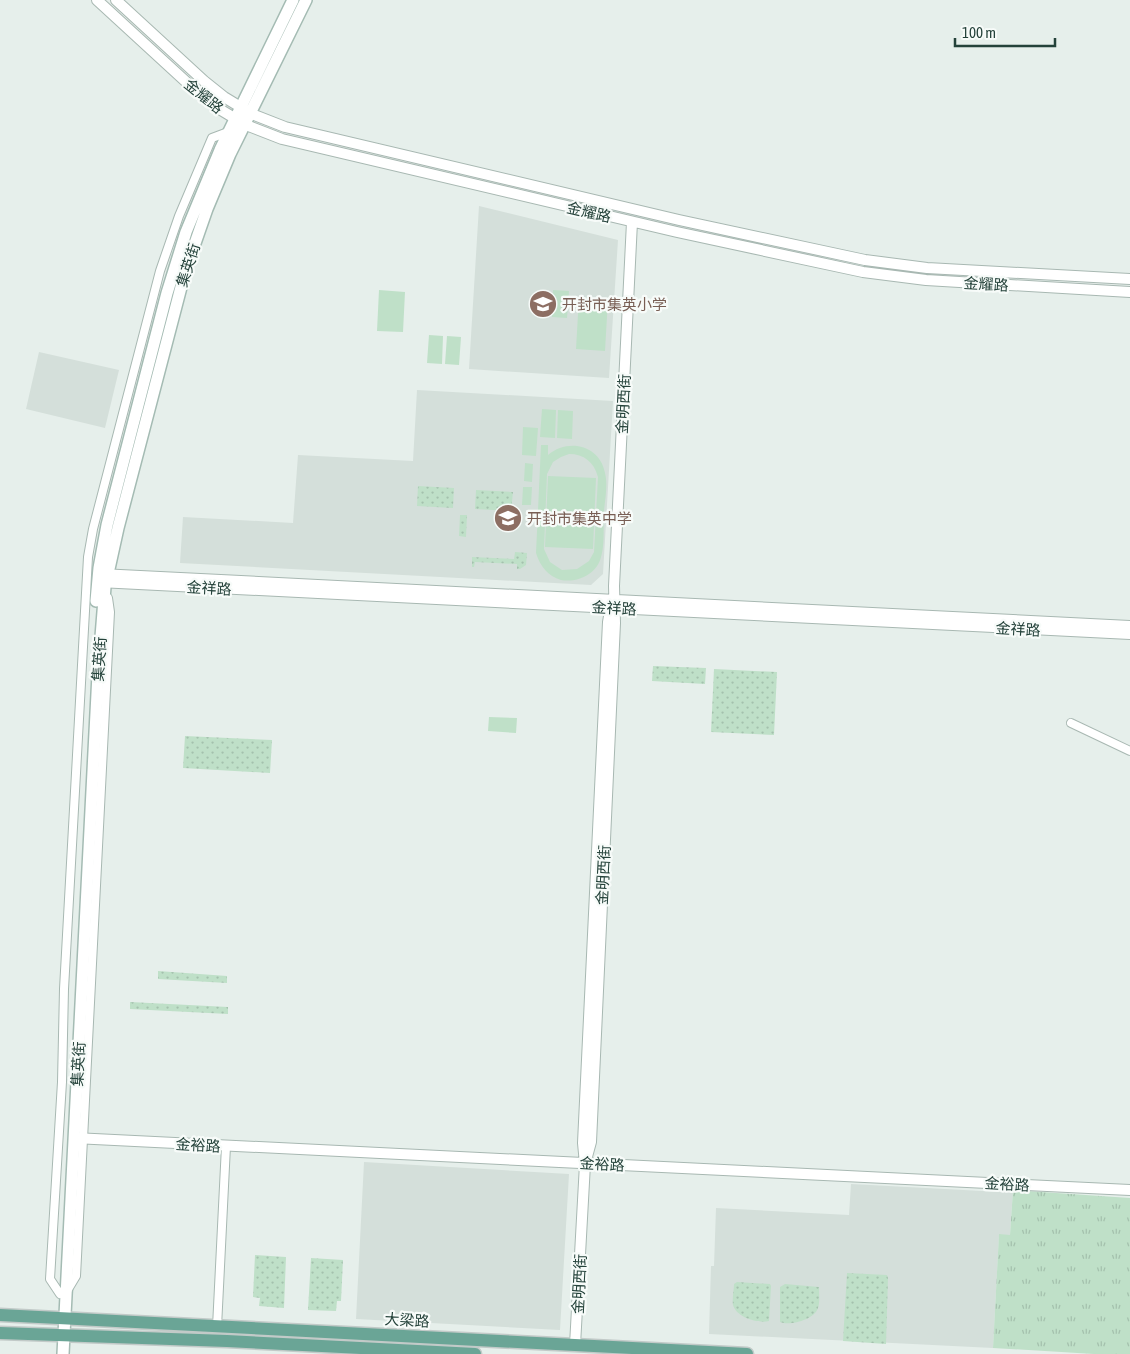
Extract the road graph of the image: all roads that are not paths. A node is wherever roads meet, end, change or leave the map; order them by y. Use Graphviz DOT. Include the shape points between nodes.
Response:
graph roads {
  1 [pos="97,0"];
  2 [pos="116,0"];
  3 [pos="293,0"];
  4 [pos="306,0"];
  5 [pos="245,110"];
  6 [pos="240,122"];
  7 [pos="228,132"];
  8 [pos="632,222"];
  9 [pos="1130,279"];
  10 [pos="1130,292"];
  11 [pos="103,578"];
  12 [pos="613,604"];
  13 [pos="1130,626"];
  14 [pos="1130,634"];
  15 [pos="1071,723"];
  16 [pos="1130,751"];
  17 [pos="79,1139"];
  18 [pos="226,1146"];
  19 [pos="585,1164"];
  20 [pos="1130,1190"];
  21 [pos="63,1293"];
  22 [pos="0,1315"];
  23 [pos="62,1319"];
  24 [pos="217,1326"];
  25 [pos="0,1334"];
  26 [pos="61,1336"];
  27 [pos="575,1345"];
  28 [pos="56,1354"];
  29 [pos="63,1354"];
  30 [pos="475,1354"];
  31 [pos="746,1354"];
  1 -- 6 [label="street, 金耀路" via="196,90"];
  2 -- 5 [label="street, 金耀路" via="204,81"];
  3 -- 5 [label="main road, 集英街"];
  4 -- 5 [label="main road, 集英街"];
  5 -- 6 [label="main road, 集英街"];
  5 -- 9 [label="street, 金耀路" via="298,130 679,220 865,260 927,268"];
  6 -- 7 [label="main road, 集英街"];
  6 -- 8 [label="street, 金耀路" via="295,142"];
  6 -- 11 [label="main road, 集英街" via="185,272"];
  7 -- 11 [label="main road, 集英街" via="196,205 174,268 107,525"];
  7 -- 21 [label="street" via="212,138 160,271 88,557 50,1279"];
  8 -- 10 [label="street, 金耀路" via="889,276"];
  8 -- 12 [label="street, 金明西街"];
  11 -- 12 [label="street, 金祥路"];
  11 -- 17 [label="main road, 集英街"];
  11 -- 21 [label="main road, 集英街" via="91,673"];
  12 -- 13 [label="street, 金祥路"];
  12 -- 14 [label="street, 金祥路"];
  12 -- 19 [label="street, 金明西街" via="608,622 601,746 583,1143"];
  15 -- 16 [label="street"];
  17 -- 18 [label="street, 金裕路"];
  17 -- 21 [label="main road, 集英街"];
  18 -- 19 [label="street, 金裕路"];
  18 -- 24 [label="street"];
  19 -- 20 [label="street, 金裕路"];
  19 -- 27 [label="street, 金明西街"];
  21 -- 23 [label="main road, 集英街"];
  22 -- 23 [label="main road, 大梁路"];
  23 -- 24 [label="main road, 大梁路"];
  23 -- 26 [label="main road, 集英街"];
  24 -- 27 [label="main road, 大梁路"];
  25 -- 26 [label="main road, 大梁路"];
  26 -- 28 [label="main road, 集英街"];
  26 -- 29 [label="main road, 集英街"];
  26 -- 30 [label="main road, 大梁路"];
  27 -- 31 [label="main road, 大梁路"];
}
